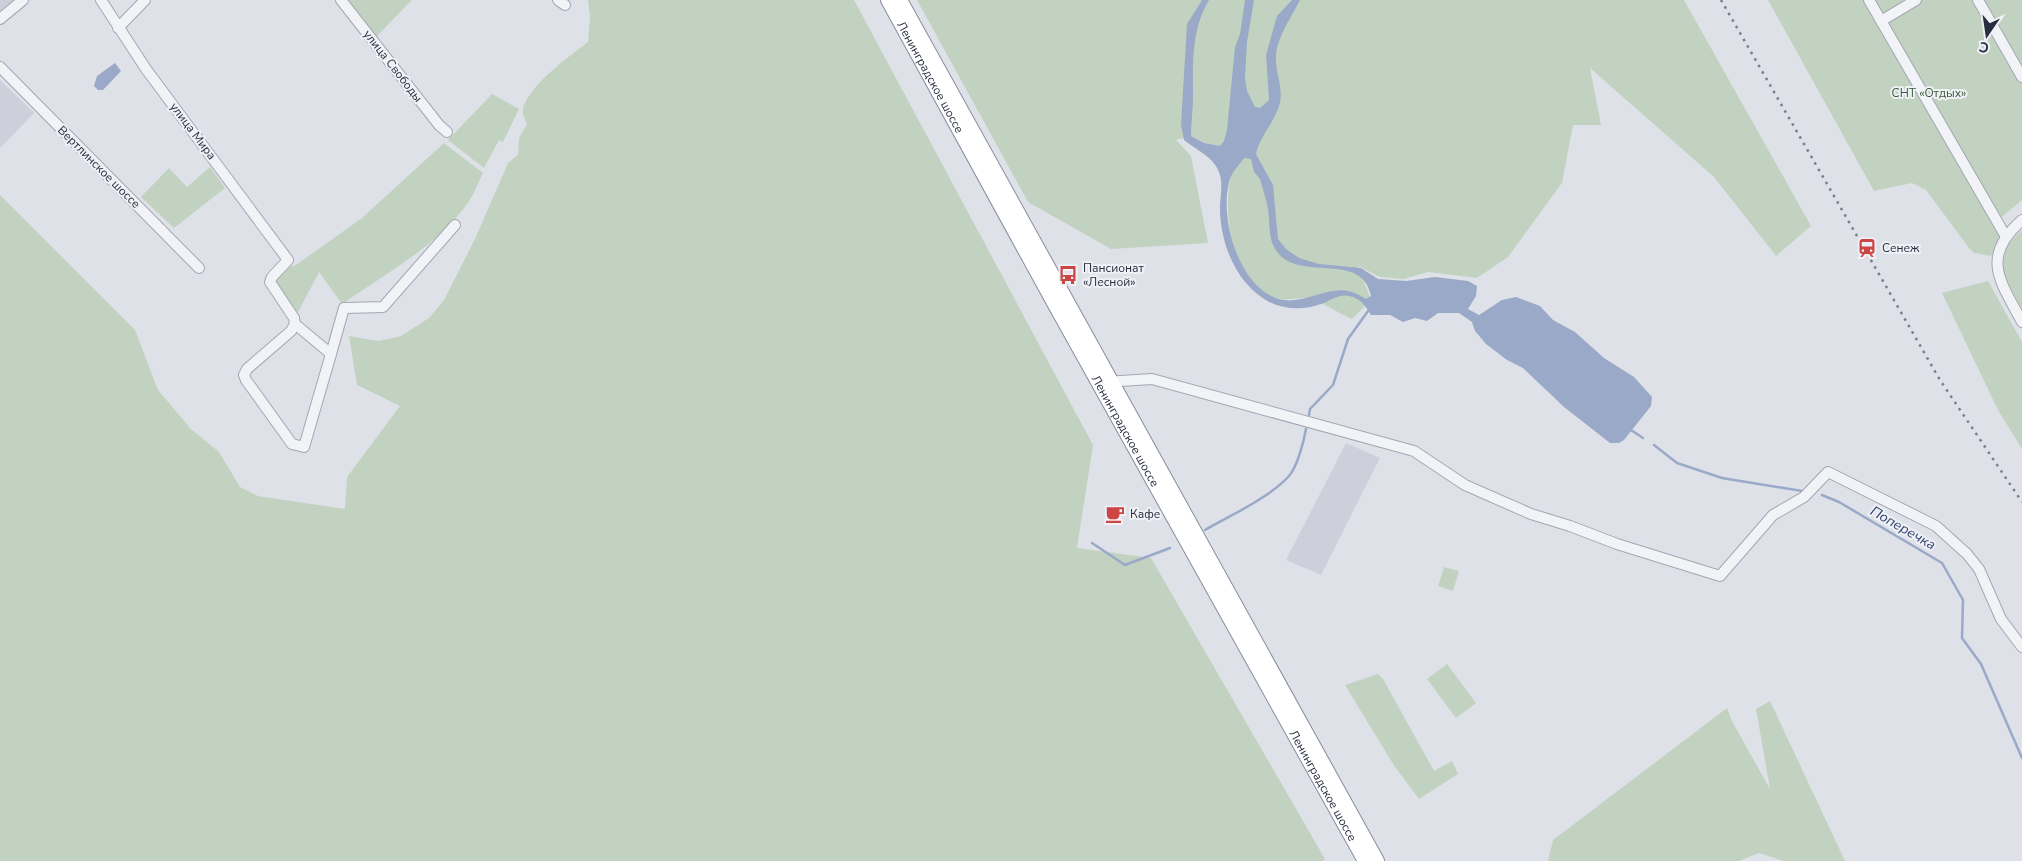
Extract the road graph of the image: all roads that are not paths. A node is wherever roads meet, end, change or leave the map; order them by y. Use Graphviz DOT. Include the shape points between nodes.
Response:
graph roads {
  1 [pos="23,0"];
  2 [pos="101,0"];
  3 [pos="145,0"];
  4 [pos="341,0"];
  5 [pos="888,0"];
  6 [pos="900,0"];
  7 [pos="1869,0"];
  8 [pos="1916,0"];
  9 [pos="1978,0"];
  10 [pos="0,19"];
  11 [pos="1881,21"];
  12 [pos="118,28"];
  13 [pos="0,67"];
  14 [pos="2022,77"];
  15 [pos="447,132"];
  16 [pos="2022,220"];
  17 [pos="455,225"];
  18 [pos="2005,235"];
  19 [pos="198,268"];
  20 [pos="2022,322"];
  21 [pos="295,324"];
  22 [pos="331,354"];
  23 [pos="1113,381"];
  24 [pos="1098,383"];
  25 [pos="2022,647"];
  26 [pos="1365,861"];
  27 [pos="1377,861"];
  1 -- 10 [label="street"];
  2 -- 12 [label="street, улица Мира"];
  3 -- 12 [label="street"];
  4 -- 15 [label="street, улица Свободы"];
  5 -- 24 [label="highway, Ленинградское шоссе"];
  6 -- 23 [label="highway, Ленинградское шоссе"];
  7 -- 11 [label="street"];
  8 -- 11 [label="street"];
  9 -- 14 [label="street"];
  11 -- 18 [label="street"];
  12 -- 21 [label="street, улица Мира" via="288,260 270,282"];
  13 -- 19 [label="street, Вертлинское шоссе"];
  16 -- 18 [label="street"];
  17 -- 22 [label="street" via="383,307 344,308"];
  18 -- 20 [label="street" via="1998,272"];
  21 -- 22 [label="street"];
  21 -- 22 [label="street" via="244,375 292,444 304,447"];
  23 -- 24 [label="street"];
  23 -- 25 [label="street" via="1152,379 1414,452 1466,485 1531,514 1720,576 1773,515 1804,497 1828,472 1936,526 1979,569 2001,619"];
  23 -- 27 [label="highway, Ленинградское шоссе"];
  24 -- 26 [label="highway, Ленинградское шоссе"];
}
